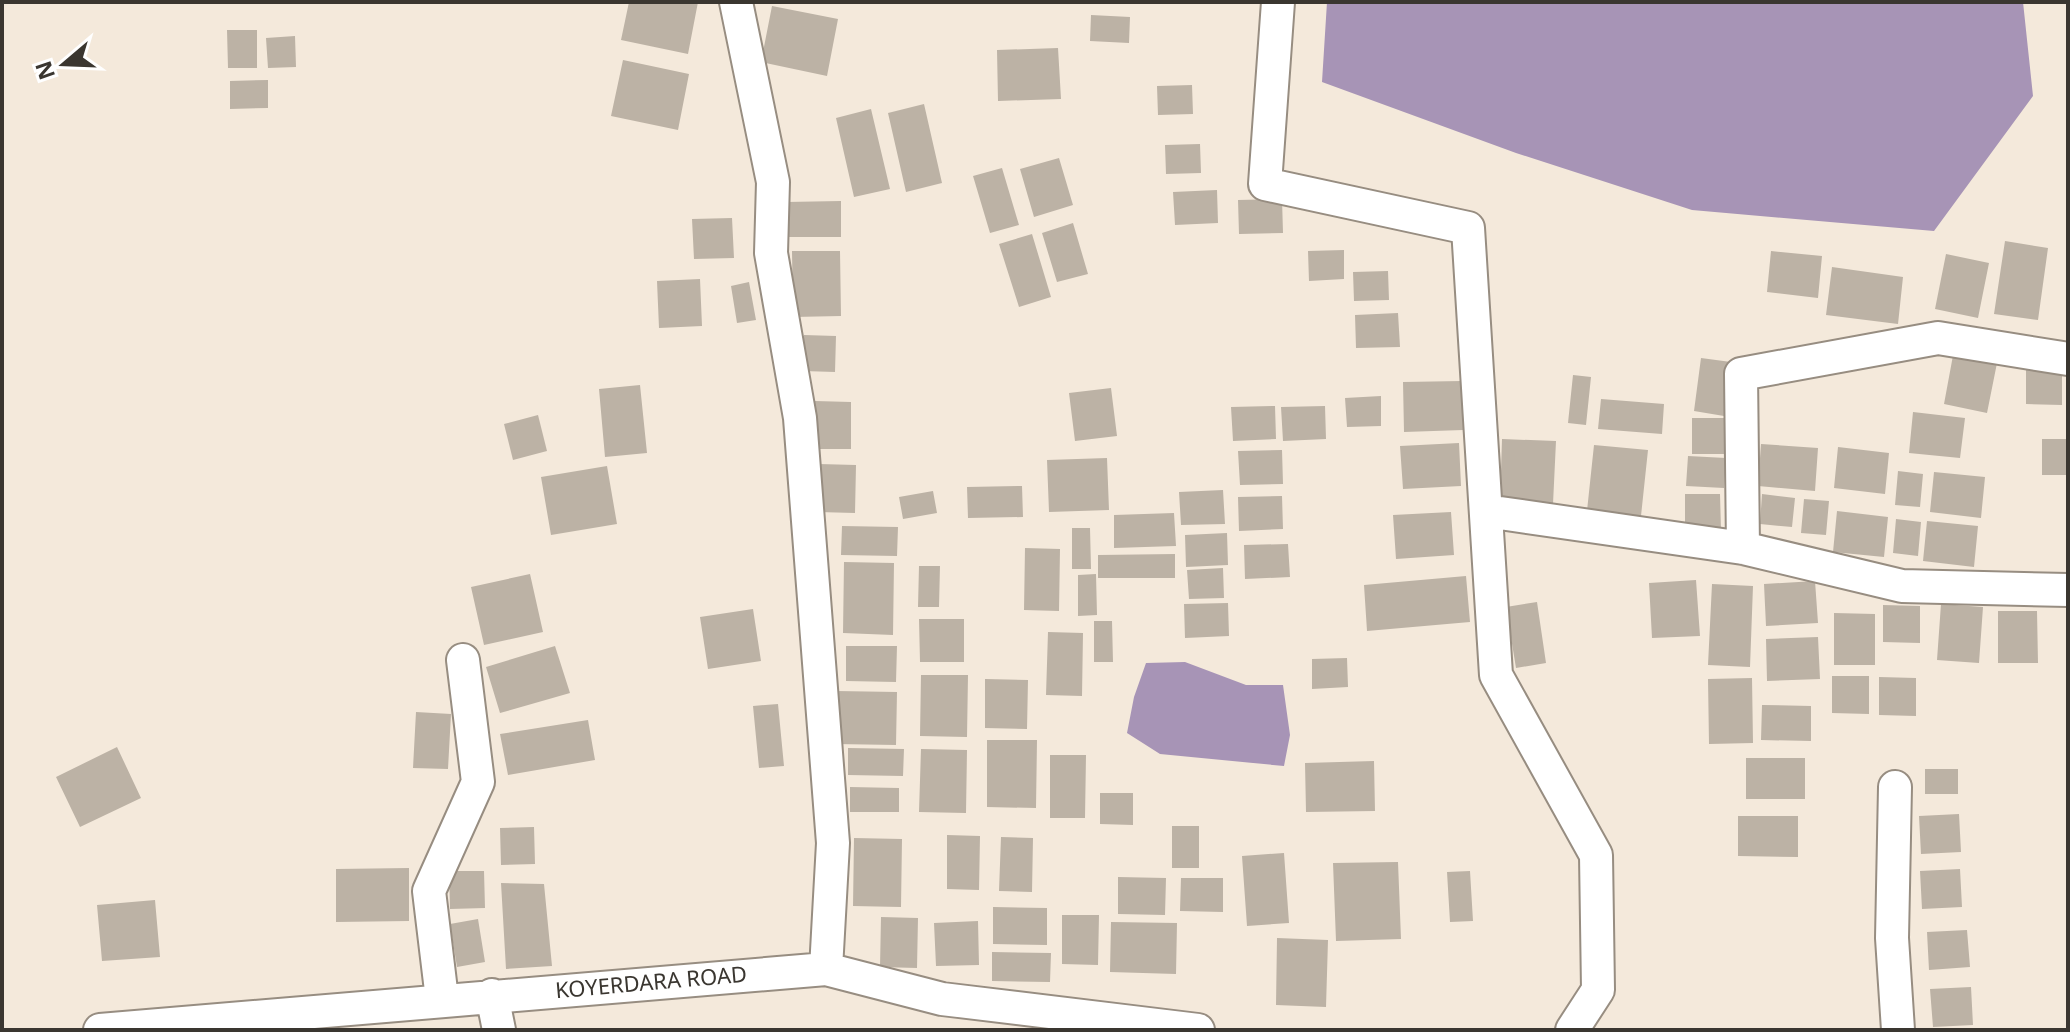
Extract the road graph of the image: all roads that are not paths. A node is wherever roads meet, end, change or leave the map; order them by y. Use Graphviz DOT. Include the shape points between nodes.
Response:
graph roads {
  1 [pos="736,2"];
  2 [pos="1278,2"];
  3 [pos="2068,359"];
  4 [pos="1486,511"];
  5 [pos="1743,548"];
  6 [pos="2068,590"];
  7 [pos="463,660"];
  8 [pos="1895,787"];
  9 [pos="826,969"];
  10 [pos="492,995"];
  11 [pos="442,999"];
  12 [pos="100,1030"];
  13 [pos="499,1030"];
  14 [pos="1198,1030"];
  15 [pos="1572,1030"];
  16 [pos="1898,1030"];
  1 -- 9 [label="street" via="773,182 771,253 800,418 833,843"];
  2 -- 4 [label="street" via="1265,184 1468,228"];
  3 -- 5 [label="street" via="1938,338 1741,374"];
  4 -- 5 [label="street"];
  4 -- 15 [label="street" via="1496,675 1596,855 1598,990"];
  5 -- 6 [label="street" via="1902,586"];
  7 -- 11 [label="street" via="478,782 429,891"];
  8 -- 16 [label="street" via="1892,938"];
  9 -- 10 [label="street, KOYERDARA ROAD"];
  9 -- 14 [label="street, KOYERDARA ROAD" via="942,999"];
  10 -- 11 [label="street, KOYERDARA ROAD"];
  10 -- 13 [label="street"];
  11 -- 12 [label="street, KOYERDARA ROAD"];
}
